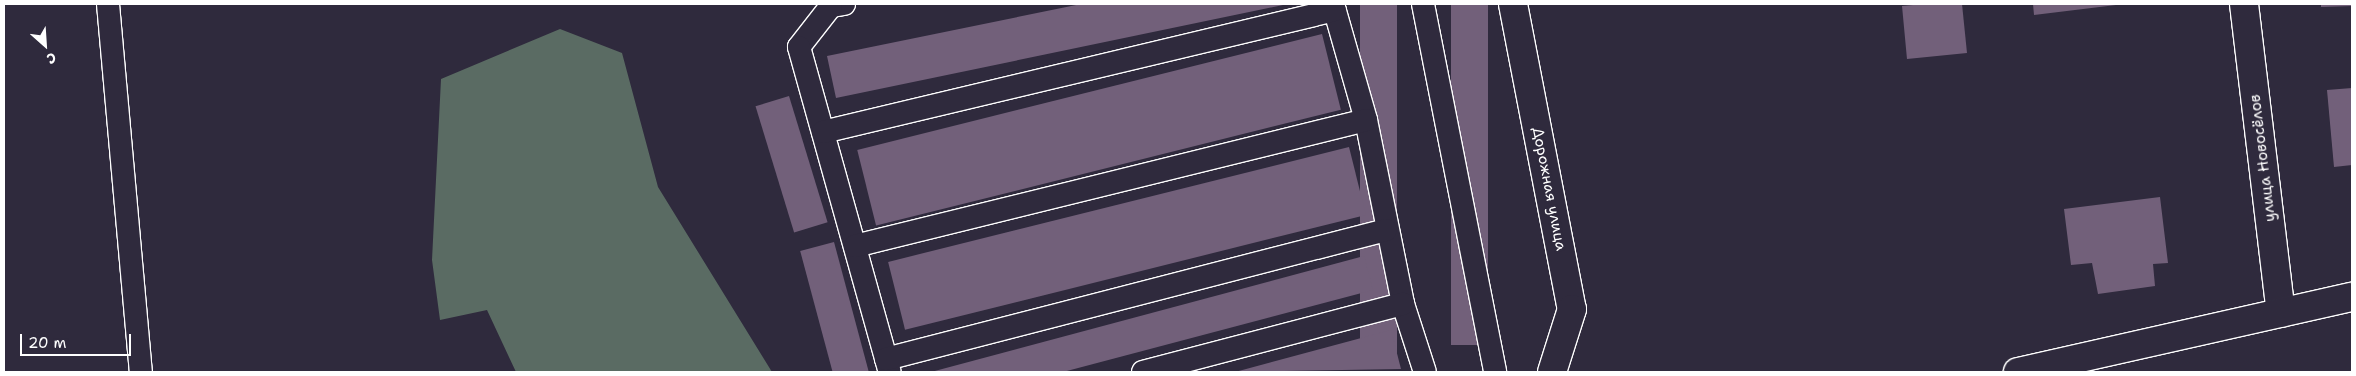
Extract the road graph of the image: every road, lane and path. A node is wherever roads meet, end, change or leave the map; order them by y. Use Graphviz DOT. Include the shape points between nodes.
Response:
graph roads {
  1 [pos="108,4"];
  2 [pos="844,4"];
  3 [pos="1423,4"];
  4 [pos="1512,4"];
  5 [pos="2244,4"];
  6 [pos="1334,7"];
  7 [pos="1366,120"];
  8 [pos="823,132"];
  9 [pos="1386,230"];
  10 [pos="855,246"];
  11 [pos="2352,297"];
  12 [pos="1403,304"];
  13 [pos="2281,312"];
  14 [pos="888,366"];
  15 [pos="141,372"];
  16 [pos="1143,372"];
  17 [pos="1425,372"];
  18 [pos="1495,372"];
  19 [pos="1552,372"];
  20 [pos="2018,372"];
  1 -- 15 [label="lane"];
  2 -- 8 [label="lane" via="831,6 799,47"];
  3 -- 18 [label="lane"];
  4 -- 19 [label="street, Дорожная улица" via="1572,309"];
  5 -- 13 [label="street, улица Новосёлов"];
  6 -- 7 [label="lane"];
  6 -- 8 [label="lane"];
  7 -- 9 [label="lane"];
  7 -- 10 [label="lane"];
  8 -- 10 [label="lane"];
  9 -- 12 [label="lane"];
  9 -- 14 [label="lane"];
  10 -- 14 [label="lane"];
  11 -- 13 [label="street"];
  12 -- 16 [label="lane"];
  12 -- 17 [label="lane"];
  13 -- 20 [label="street"];
}
